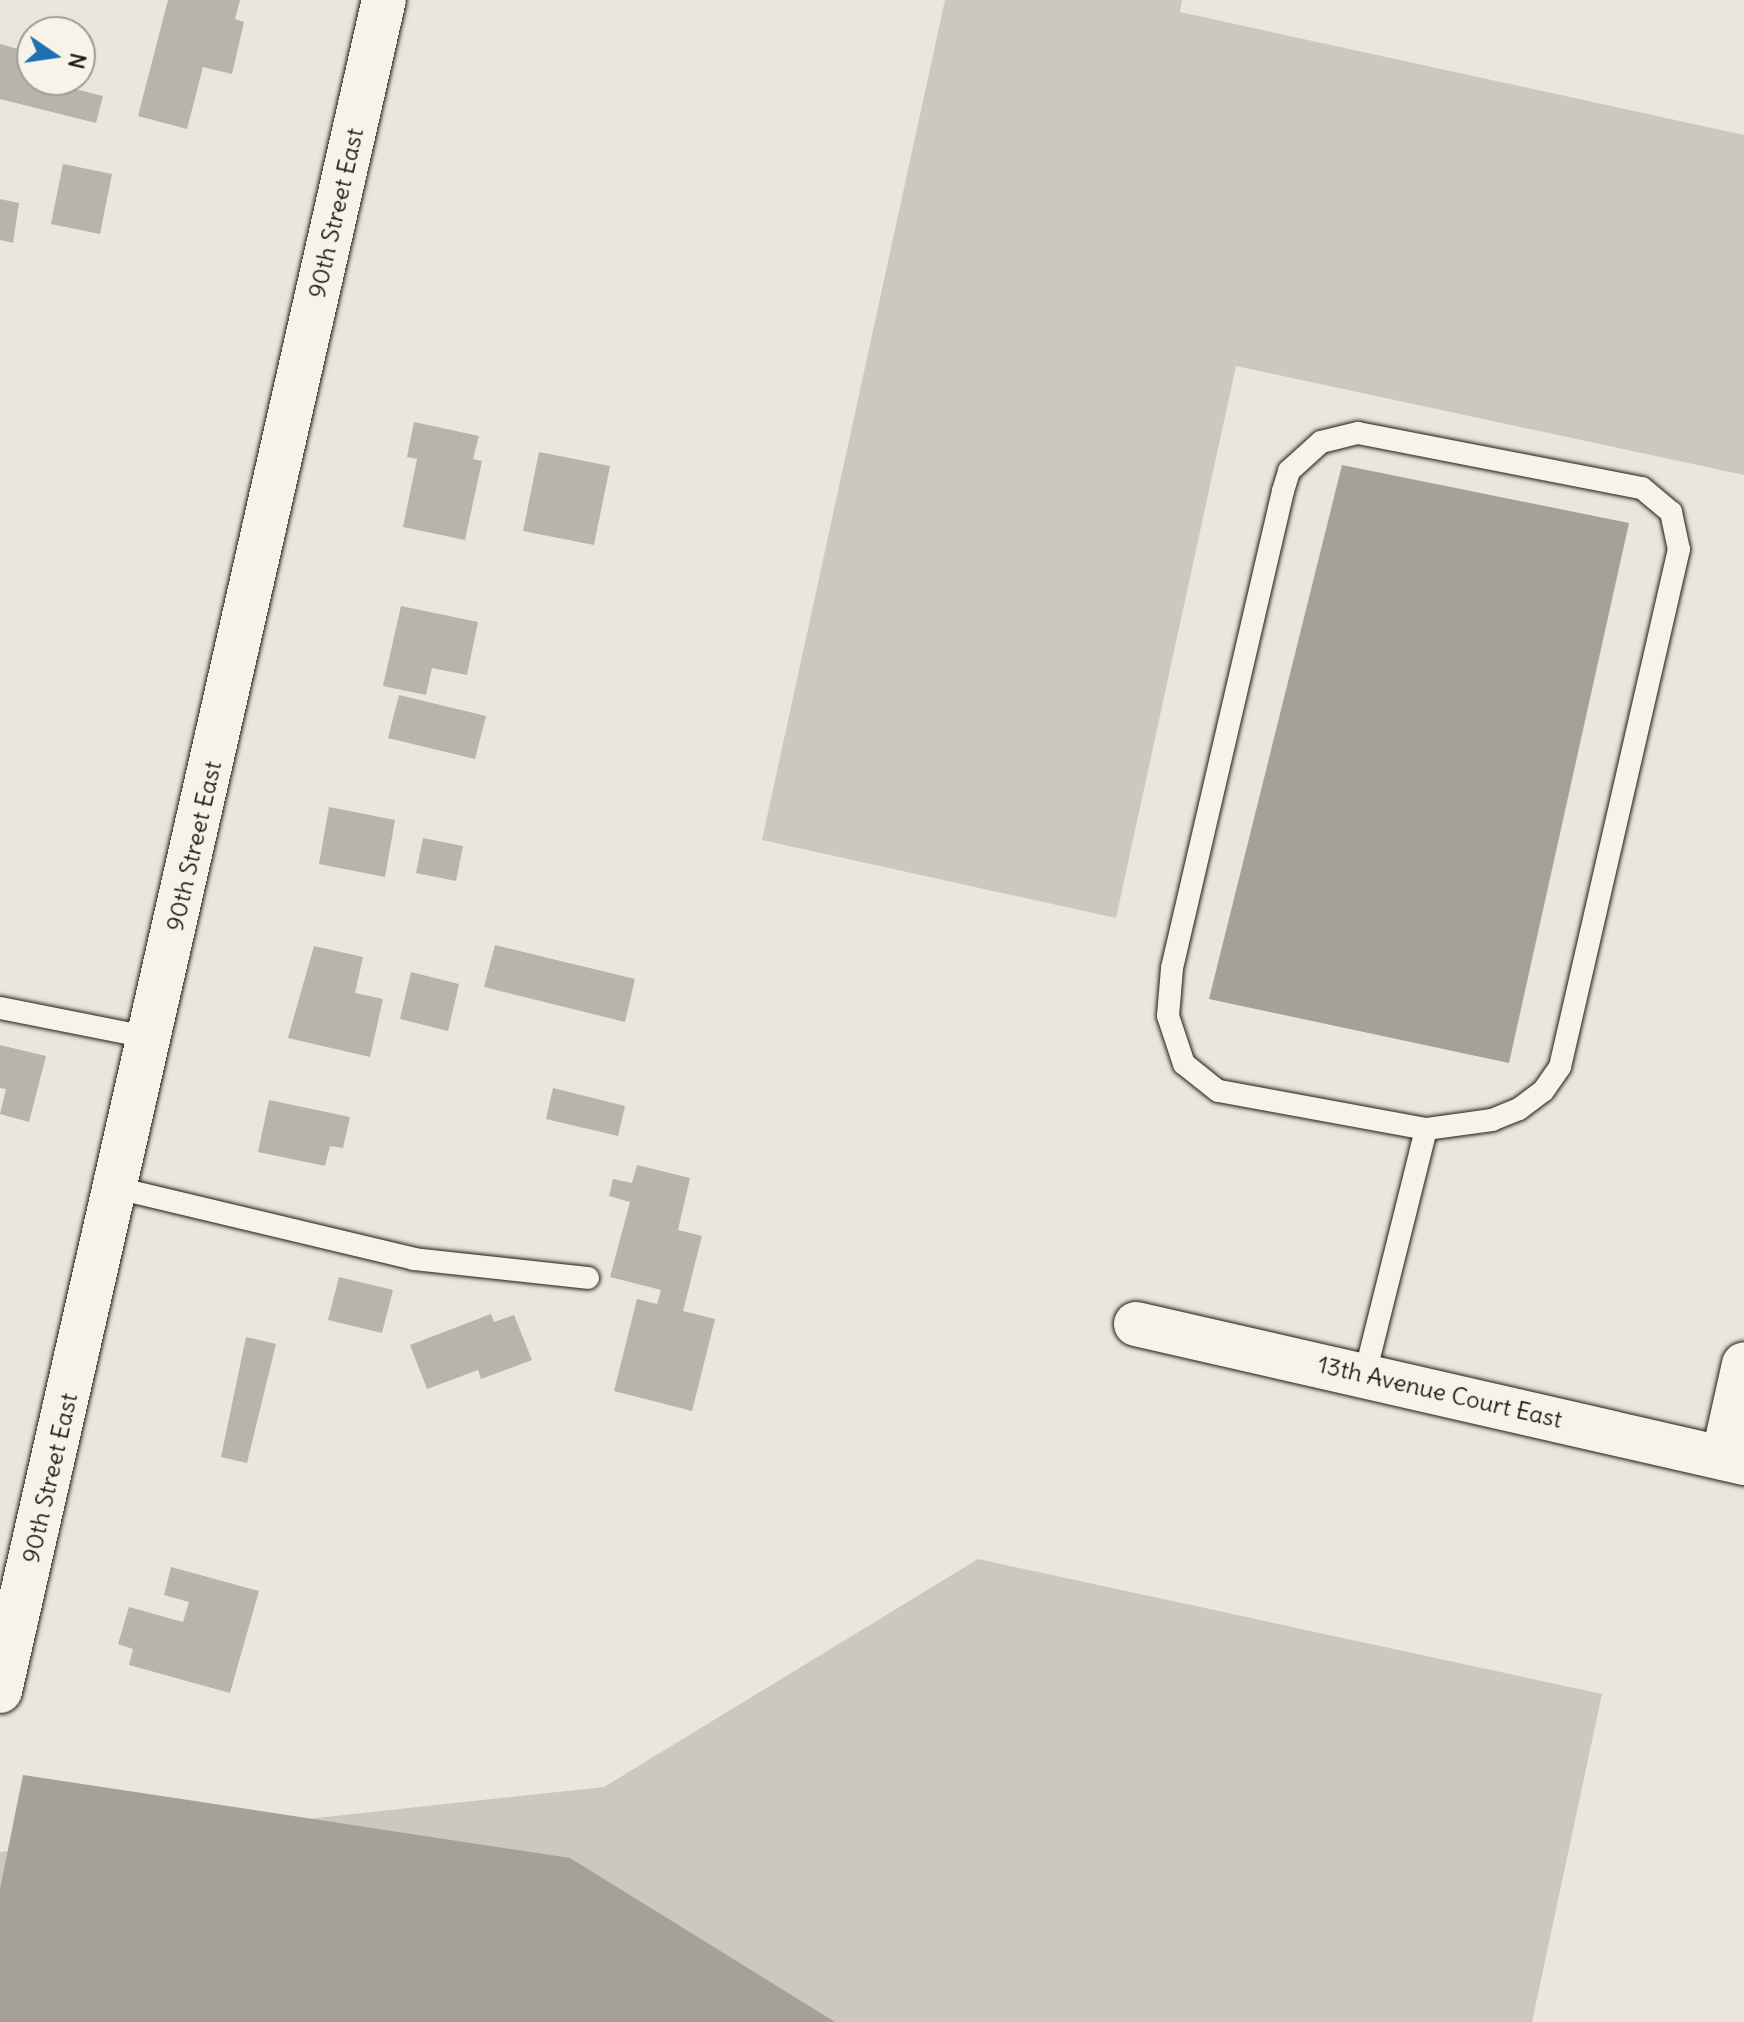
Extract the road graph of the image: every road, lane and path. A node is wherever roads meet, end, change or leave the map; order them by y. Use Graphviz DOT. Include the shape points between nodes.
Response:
graph roads {
  1 [pos="384,0"];
  2 [pos="0,1008"];
  3 [pos="151,1038"];
  4 [pos="1426,1129"];
  5 [pos="117,1188"];
  6 [pos="588,1278"];
  7 [pos="1136,1324"];
  8 [pos="1744,1364"];
  9 [pos="1365,1374"];
  10 [pos="1733,1460"];
  11 [pos="0,1691"];
  1 -- 3 [label="street, 90th Street East"];
  2 -- 3 [label="lane"];
  3 -- 5 [label="street, 90th Street East"];
  4 -- 4 [label="lane" via="1218,1091 1184,1064 1168,1016 1172,968 1283,491 1289,471 1321,442 1339,434 1358,433 1642,488 1671,512 1678,530 1677,558 1560,1067 1543,1091 1519,1109 1492,1120"];
  4 -- 9 [label="lane"];
  5 -- 6 [label="lane" via="414,1259"];
  5 -- 11 [label="street, 90th Street East"];
  7 -- 9 [label="street, 13th Avenue Court East"];
  8 -- 10 [label="street"];
  9 -- 10 [label="street, 13th Avenue Court East"];
}
